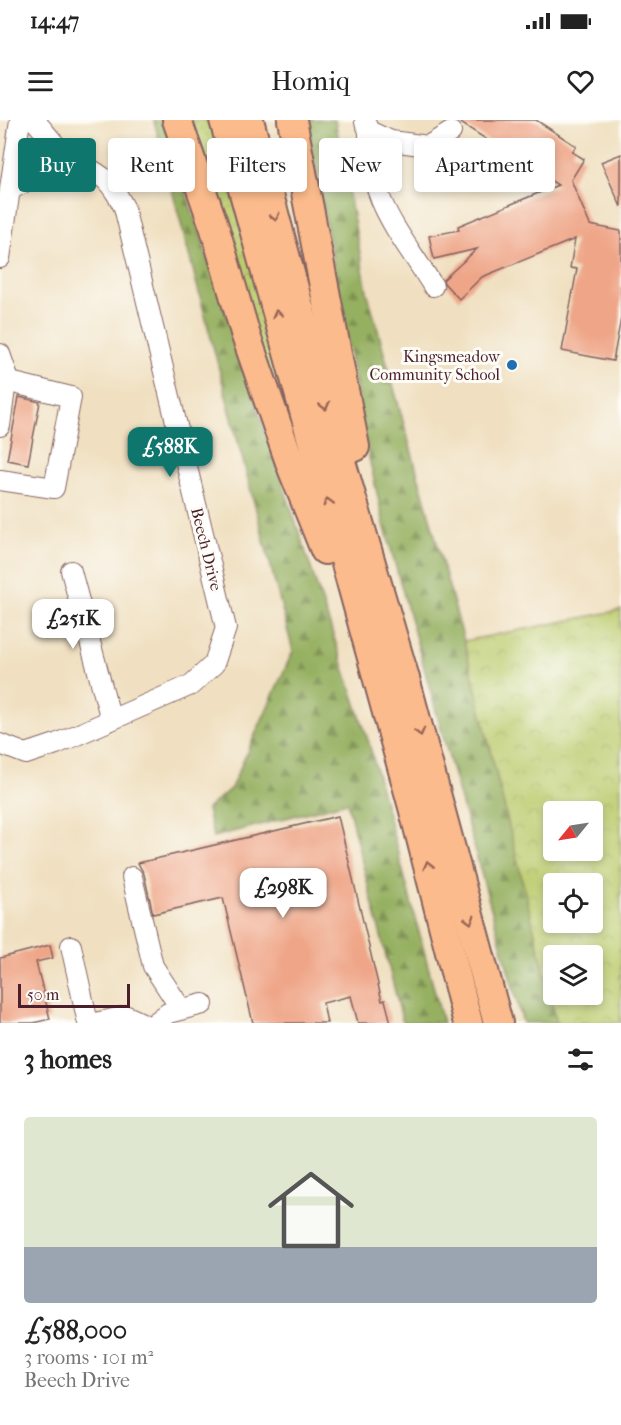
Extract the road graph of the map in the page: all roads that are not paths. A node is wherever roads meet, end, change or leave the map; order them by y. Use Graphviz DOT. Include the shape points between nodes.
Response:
graph roads {
  1 [pos="20,120"];
  2 [pos="34,120"];
  3 [pos="177,120"];
  4 [pos="224,120"];
  5 [pos="249,120"];
  6 [pos="292,120"];
  7 [pos="366,125"];
  8 [pos="451,132"];
  9 [pos="51,138"];
  10 [pos="96,171"];
  11 [pos="18,186"];
  12 [pos="12,189"];
  13 [pos="0,258"];
  14 [pos="433,286"];
  15 [pos="0,354"];
  16 [pos="6,381"];
  17 [pos="0,426"];
  18 [pos="0,480"];
  19 [pos="71,571"];
  20 [pos="404,675"];
  21 [pos="376,680"];
  22 [pos="111,720"];
  23 [pos="0,744"];
  24 [pos="132,877"];
  25 [pos="71,946"];
  26 [pos="203,1004"];
  27 [pos="181,1010"];
  28 [pos="88,1023"];
  29 [pos="95,1023"];
  30 [pos="142,1023"];
  31 [pos="155,1023"];
  32 [pos="468,1023"];
  33 [pos="498,1023"];
  1 -- 12 [label="street"];
  2 -- 9 [label="street, Beech Drive"];
  3 -- 21 [label="highway" via="292,468"];
  21 -- 4 [label="highway, one-way"];
  5 -- 20 [label="highway, one-way" via="334,438"];
  6 -- 20 [label="highway" via="359,471"];
  7 -- 8 [label="street" via="391,141 428,146"];
  7 -- 14 [label="street" via="368,160 382,206"];
  10 -- 22 [label="street, Beech Drive" via="113,185 124,207 226,628 214,664 191,685"];
  11 -- 12 [label="street"];
  12 -- 13 [label="street"];
  15 -- 16 [label="street"];
  16 -- 17 [label="street"];
  16 -- 18 [label="street" via="71,397 54,488"];
  19 -- 22 [label="street"];
  20 -- 33 [label="highway, one-way"];
  32 -- 21 [label="highway, one-way"];
  22 -- 23 [label="street, Beech Drive" via="26,754"];
  24 -- 27 [label="street" via="153,966"];
  25 -- 28 [label="street"];
  26 -- 27 [label="street"];
  27 -- 31 [label="street" via="168,1013"];
  29 -- 30 [label="street" via="127,1016"];
}
